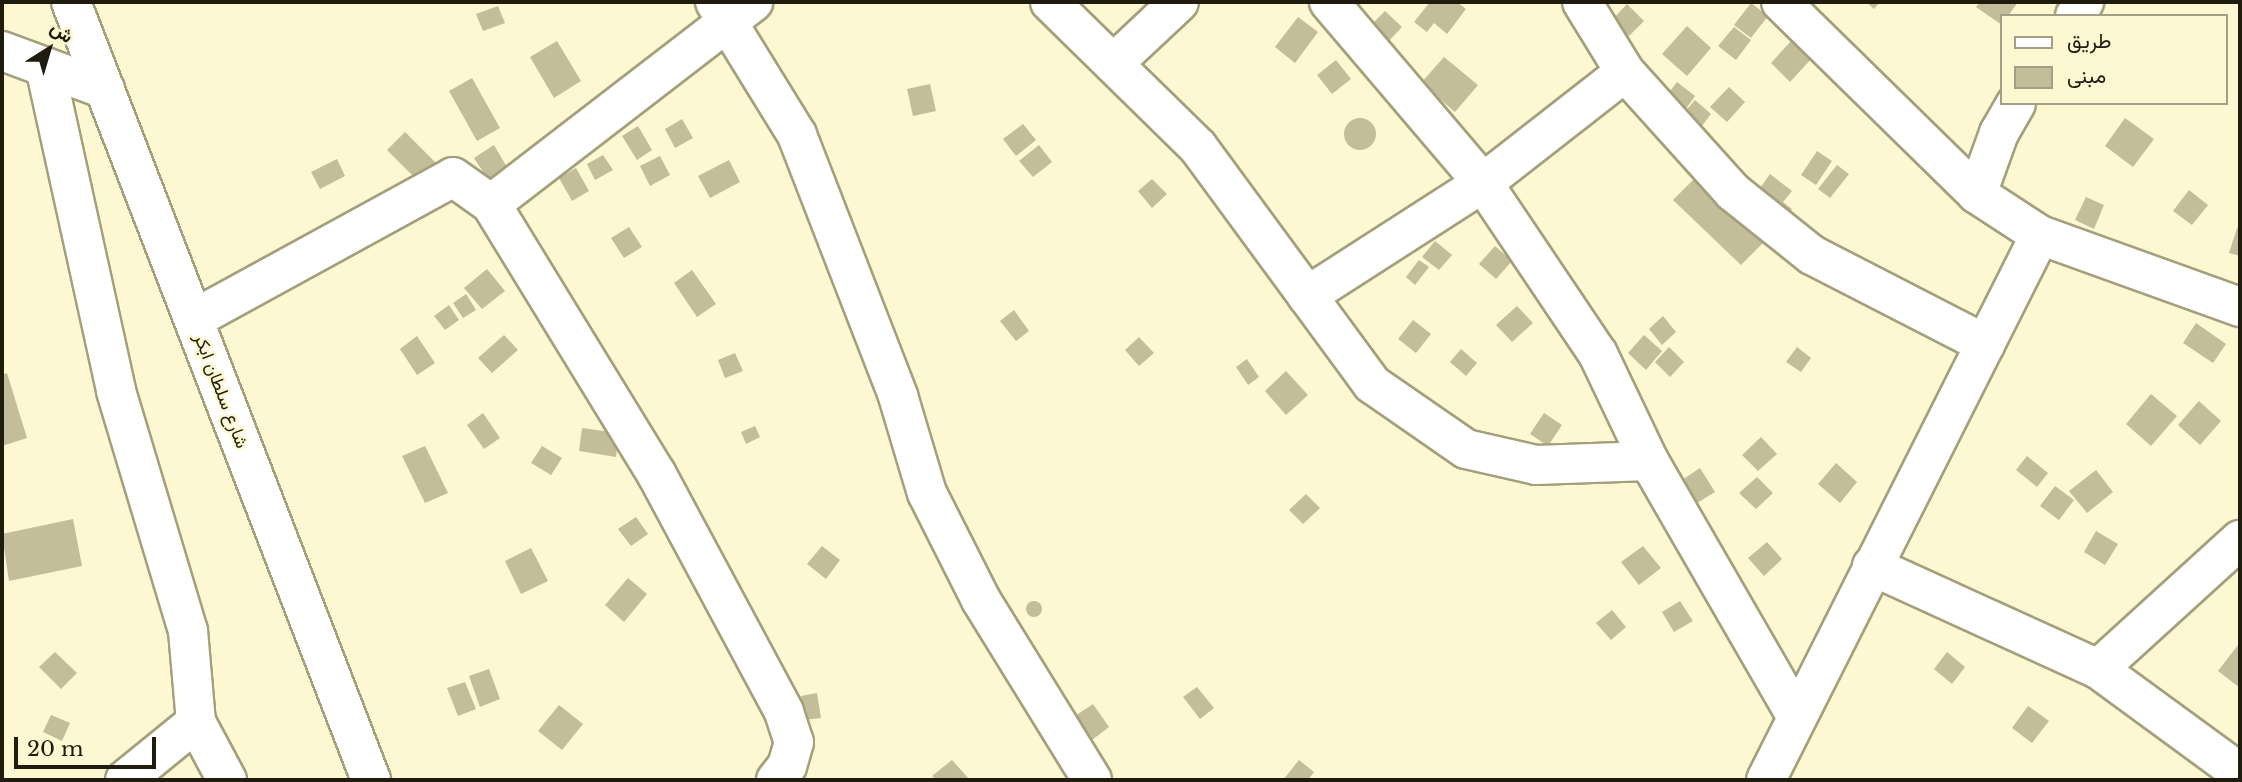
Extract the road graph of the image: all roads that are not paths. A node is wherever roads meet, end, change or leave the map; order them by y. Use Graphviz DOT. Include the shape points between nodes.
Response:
graph roads {
  1 [pos="71,2"];
  2 [pos="1050,2"];
  3 [pos="1179,2"];
  4 [pos="1329,2"];
  5 [pos="1582,2"];
  6 [pos="1781,2"];
  7 [pos="732,9"];
  8 [pos="2,51"];
  9 [pos="1114,64"];
  10 [pos="45,67"];
  11 [pos="1625,72"];
  12 [pos="105,89"];
  13 [pos="2015,105"];
  14 [pos="1483,183"];
  15 [pos="1977,194"];
  16 [pos="491,204"];
  17 [pos="2040,235"];
  18 [pos="1307,296"];
  19 [pos="2240,307"];
  20 [pos="194,319"];
  21 [pos="1985,344"];
  22 [pos="1649,461"];
  23 [pos="2237,547"];
  24 [pos="1872,566"];
  25 [pos="2098,669"];
  26 [pos="1796,716"];
  27 [pos="196,722"];
  28 [pos="2236,775"];
  29 [pos="125,780"];
  30 [pos="227,780"];
  31 [pos="371,780"];
  32 [pos="776,780"];
  33 [pos="1092,780"];
  34 [pos="1766,780"];
  1 -- 12 [label="main road, شارع سلطان ابكر"];
  2 -- 9 [label="main road"];
  3 -- 9 [label="main road"];
  4 -- 14 [label="main road"];
  5 -- 11 [label="main road"];
  6 -- 15 [label="main road"];
  7 -- 16 [label="main road"];
  7 -- 33 [label="main road" via="797,135 898,396 927,493 981,600"];
  8 -- 10 [label="main road"];
  9 -- 18 [label="main road" via="1198,147"];
  10 -- 12 [label="main road"];
  10 -- 27 [label="main road" via="116,391 188,631"];
  11 -- 14 [label="main road"];
  11 -- 21 [label="main road" via="1733,191 1812,255"];
  12 -- 20 [label="main road, شارع سلطان ابكر"];
  13 -- 15 [label="main road" via="1999,133"];
  14 -- 18 [label="main road"];
  14 -- 22 [label="main road" via="1598,354"];
  15 -- 17 [label="main road"];
  16 -- 20 [label="main road" via="453,177"];
  16 -- 32 [label="main road" via="656,473 784,712 794,742 787,766"];
  17 -- 19 [label="main road"];
  17 -- 21 [label="main road"];
  18 -- 22 [label="main road" via="1372,384 1466,449 1536,465"];
  20 -- 31 [label="main road, شارع سلطان ابكر"];
  21 -- 24 [label="main road"];
  22 -- 26 [label="main road"];
  23 -- 25 [label="main road"];
  24 -- 25 [label="main road"];
  24 -- 26 [label="main road"];
  25 -- 28 [label="main road"];
  26 -- 34 [label="main road"];
  27 -- 29 [label="main road"];
  27 -- 30 [label="main road"];
}
